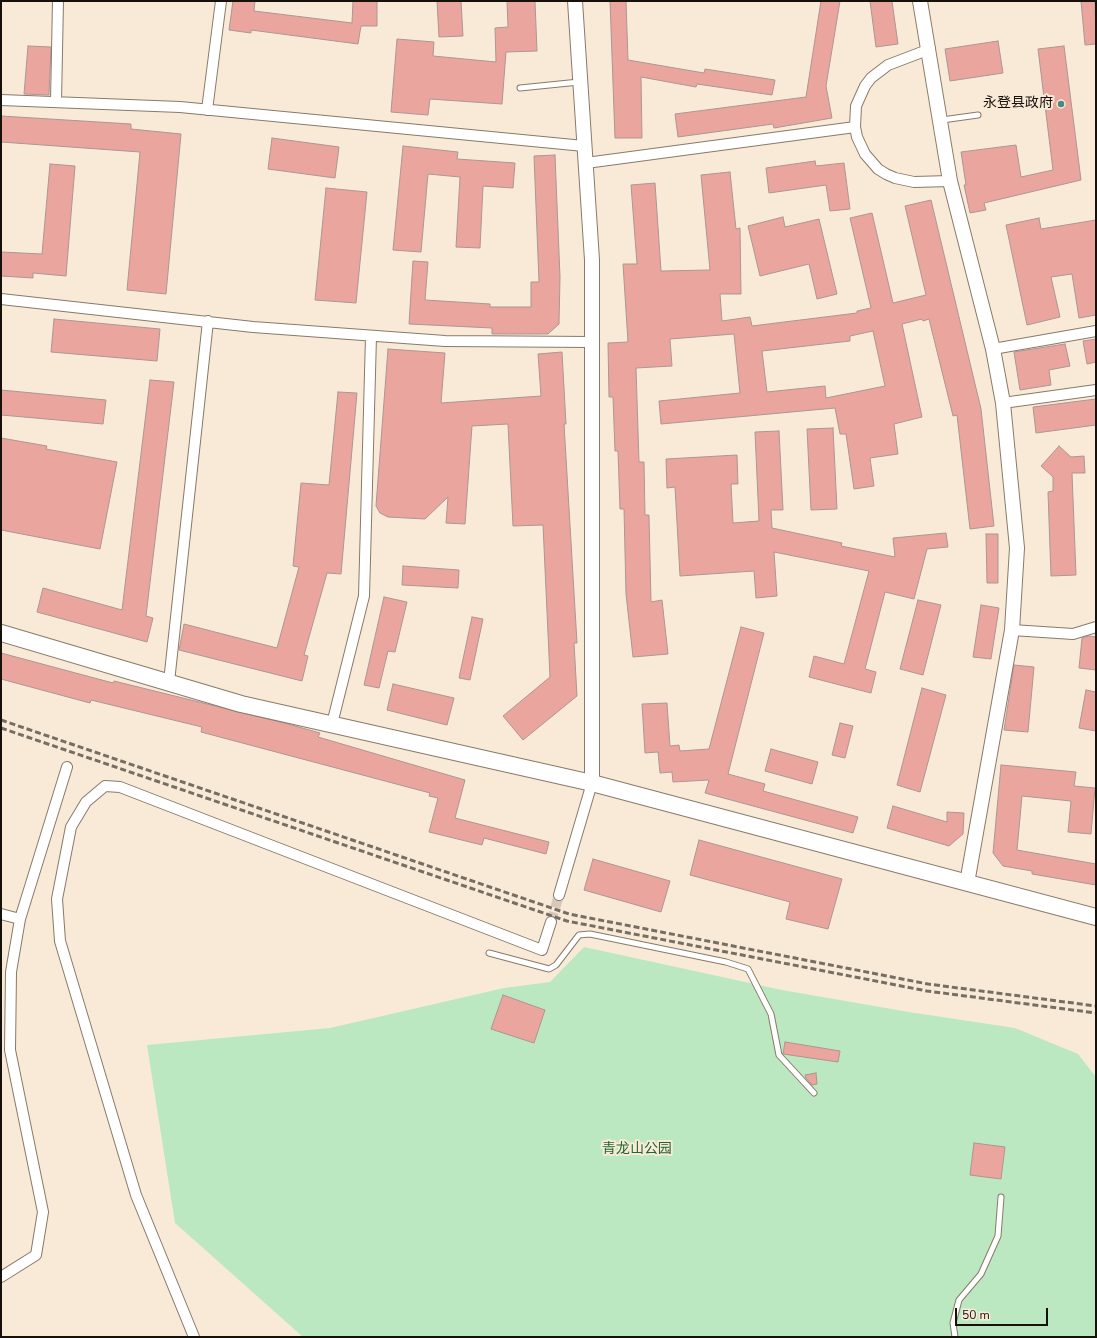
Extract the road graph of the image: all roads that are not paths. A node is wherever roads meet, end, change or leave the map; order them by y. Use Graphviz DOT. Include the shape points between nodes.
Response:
graph roads {
  1 [pos="58,1"];
  2 [pos="221,1"];
  3 [pos="574,1"];
  4 [pos="920,1"];
  5 [pos="930,49"];
  6 [pos="580,82"];
  7 [pos="520,88"];
  8 [pos="1,100"];
  9 [pos="56,102"];
  10 [pos="207,110"];
  11 [pos="978,116"];
  12 [pos="941,120"];
  13 [pos="855,127"];
  14 [pos="584,146"];
  15 [pos="586,163"];
  16 [pos="950,181"];
  17 [pos="1,299"];
  18 [pos="208,321"];
  19 [pos="1096,331"];
  20 [pos="371,336"];
  21 [pos="591,342"];
  22 [pos="993,349"];
  23 [pos="1096,390"];
  24 [pos="1003,403"];
  25 [pos="1096,627"];
  26 [pos="1012,630"];
  27 [pos="1,633"];
  28 [pos="169,682"];
  29 [pos="332,724"];
  30 [pos="67,767"];
  31 [pos="592,783"];
  32 [pos="967,883"];
  33 [pos="560,896"];
  34 [pos="1,914"];
  35 [pos="1096,918"];
  36 [pos="20,919"];
  37 [pos="551,922"];
  38 [pos="489,953"];
  39 [pos="814,1093"];
  40 [pos="1001,1197"];
  41 [pos="1,1277"];
  42 [pos="194,1337"];
  43 [pos="955,1337"];
  1 -- 9 [label="street"];
  2 -- 10 [label="street"];
  3 -- 6 [label="street"];
  4 -- 5 [label="street"];
  5 -- 12 [label="street"];
  5 -- 13 [label="street" via="888,65 871,78 856,106"];
  6 -- 7 [label="lane"];
  6 -- 14 [label="street"];
  8 -- 9 [label="street"];
  9 -- 10 [label="street"];
  10 -- 14 [label="street"];
  11 -- 12 [label="lane"];
  12 -- 16 [label="street"];
  13 -- 15 [label="street"];
  13 -- 16 [label="street" via="865,154 886,174 914,182"];
  14 -- 15 [label="street"];
  15 -- 21 [label="street" via="592,260"];
  16 -- 22 [label="street"];
  17 -- 18 [label="street"];
  18 -- 20 [label="street"];
  18 -- 28 [label="street"];
  19 -- 22 [label="street"];
  20 -- 21 [label="street" via="445,341"];
  20 -- 29 [label="street" via="364,596"];
  21 -- 31 [label="street"];
  22 -- 24 [label="street"];
  23 -- 24 [label="street"];
  24 -- 26 [label="street" via="1017,548"];
  25 -- 26 [label="street" via="1073,634"];
  26 -- 32 [label="street"];
  27 -- 28 [label="main road"];
  28 -- 29 [label="main road" via="241,704"];
  29 -- 31 [label="main road"];
  30 -- 36 [label="street"];
  31 -- 32 [label="main road"];
  31 -- 33 [label="street"];
  32 -- 35 [label="main road"];
  34 -- 36 [label="street"];
  36 -- 41 [label="street" via="11,972 10,1050 43,1212 36,1255"];
  37 -- 42 [label="street" via="542,950 120,787 105,786 86,802 69,834 57,899 60,941 136,1195"];
  38 -- 39 [label="lane" via="549,969 556,965 579,934 590,934 726,962 748,969 771,1014 779,1055"];
  40 -- 43 [label="lane" via="998,1236 980,1274 959,1300 953,1323"];
}
